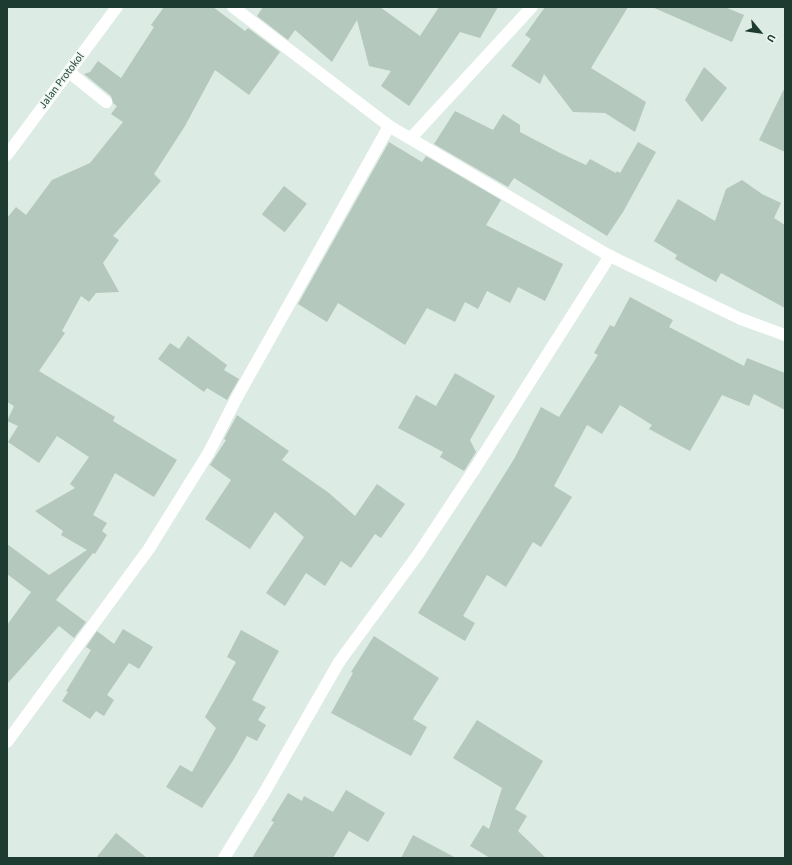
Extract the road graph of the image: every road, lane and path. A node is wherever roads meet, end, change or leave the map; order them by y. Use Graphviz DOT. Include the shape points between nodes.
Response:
graph roads {
  1 [pos="117,7"];
  2 [pos="233,7"];
  3 [pos="532,7"];
  4 [pos="69,72"];
  5 [pos="106,102"];
  6 [pos="389,126"];
  7 [pos="412,138"];
  8 [pos="7,155"];
  9 [pos="610,256"];
  10 [pos="785,334"];
  11 [pos="7,742"];
  12 [pos="224,858"];
  1 -- 4 [label="street, Jalan Protokol"];
  2 -- 6 [label="street"];
  3 -- 7 [label="street"];
  4 -- 5 [label="street"];
  4 -- 8 [label="street, Jalan Protokol"];
  6 -- 7 [label="street"];
  6 -- 11 [label="street" via="236,398 208,454 150,547"];
  7 -- 9 [label="street"];
  9 -- 10 [label="street" via="741,319"];
  9 -- 12 [label="street" via="419,553 339,662"];
}
